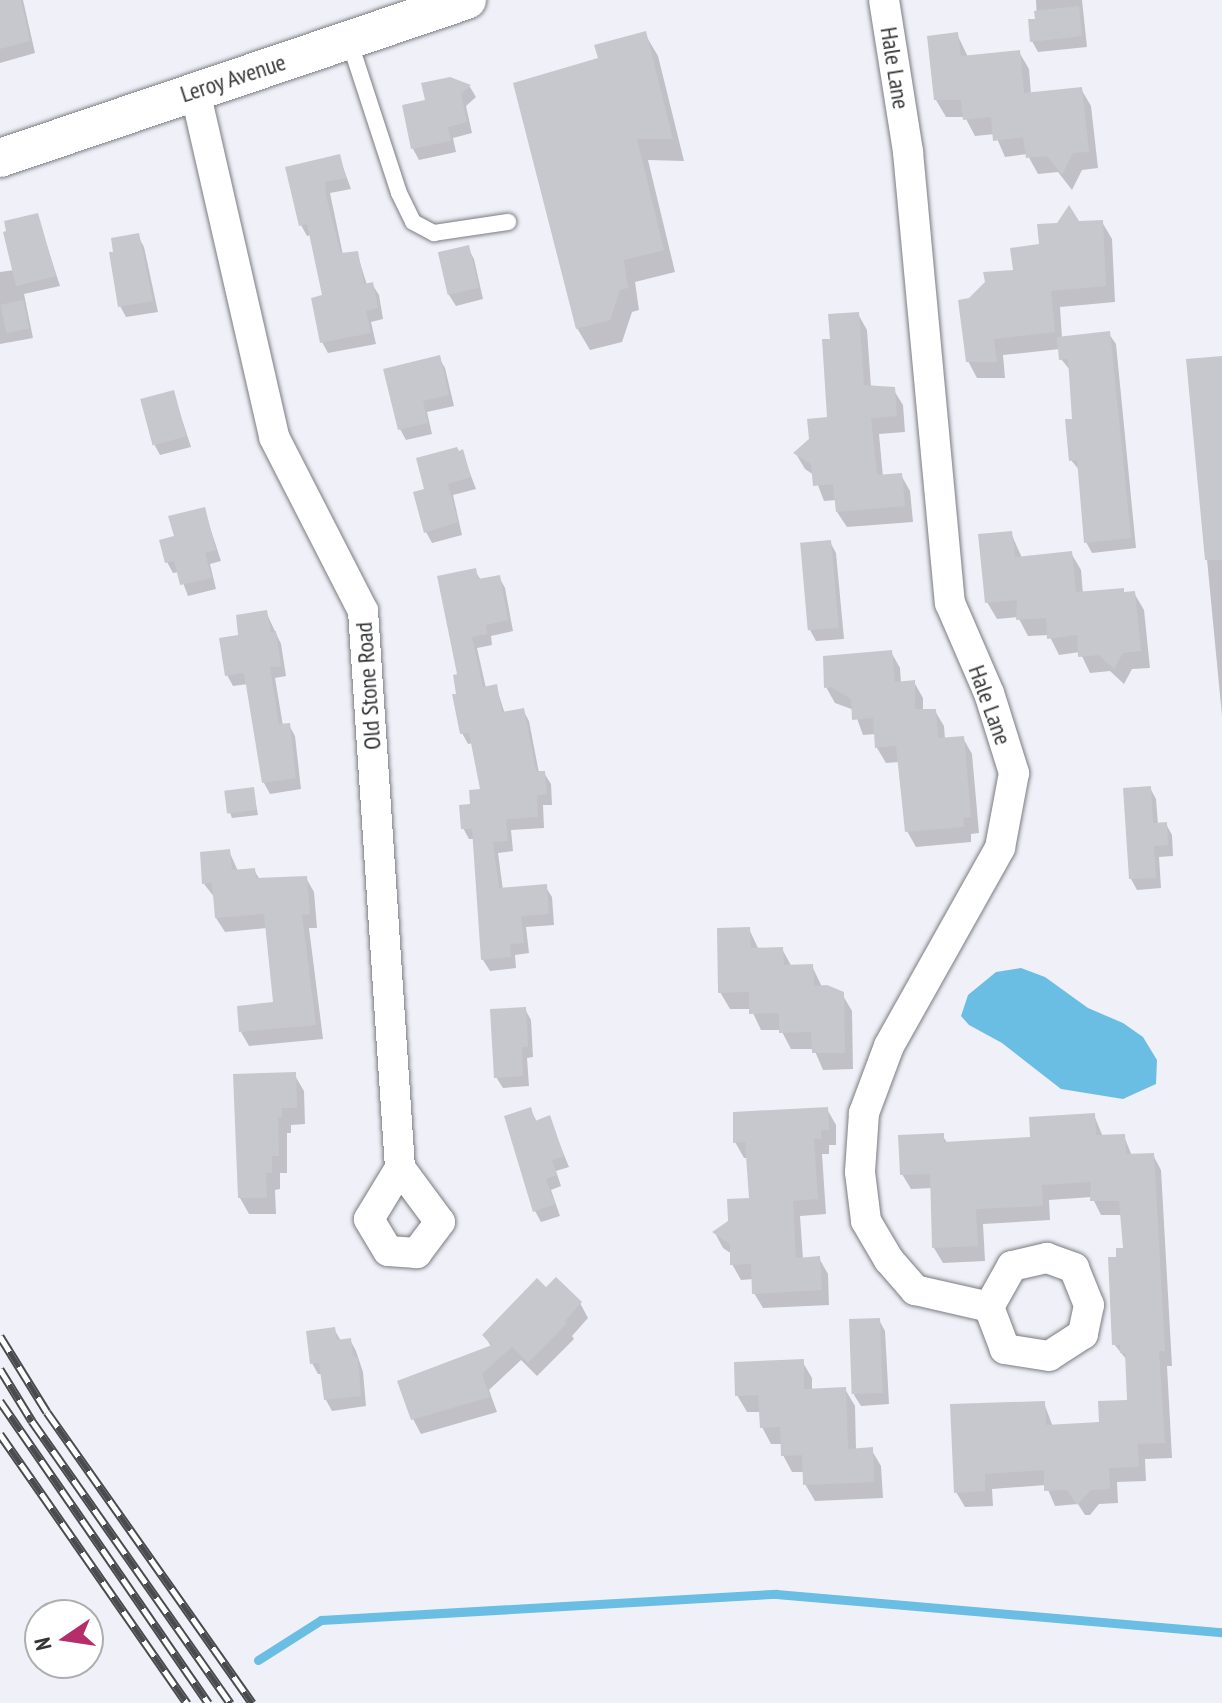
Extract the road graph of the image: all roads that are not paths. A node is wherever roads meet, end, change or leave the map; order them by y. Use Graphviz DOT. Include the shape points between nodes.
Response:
graph roads {
  1 [pos="467,0"];
  2 [pos="884,0"];
  3 [pos="349,40"];
  4 [pos="195,91"];
  5 [pos="0,158"];
  6 [pos="508,222"];
  7 [pos="400,1168"];
  8 [pos="989,1307"];
  1 -- 3 [label="street, Leroy Avenue"];
  2 -- 8 [label="street, Hale Lane" via="908,152 950,603 989,693 1014,773 1000,848 889,1046 864,1113 860,1172 866,1221 915,1290"];
  3 -- 4 [label="street, Leroy Avenue"];
  3 -- 6 [label="lane" via="413,222 434,233"];
  4 -- 5 [label="street, Leroy Avenue"];
  4 -- 7 [label="street, Old Stone Road" via="274,437 363,611"];
}
